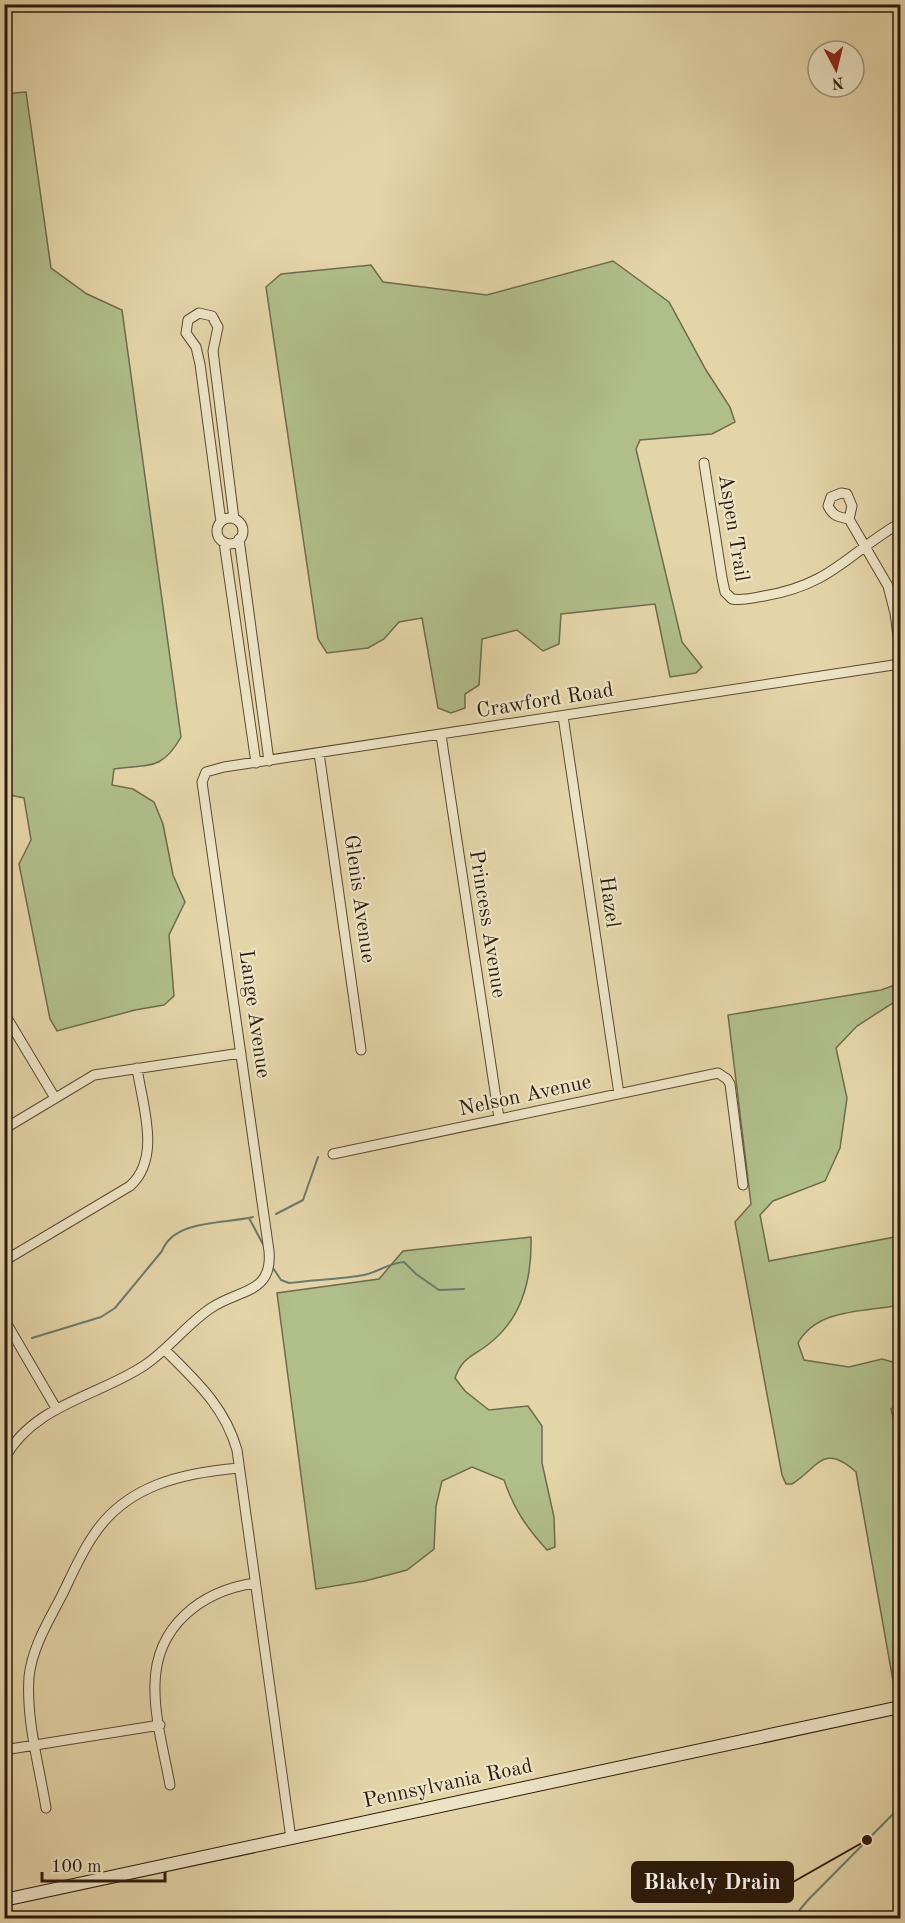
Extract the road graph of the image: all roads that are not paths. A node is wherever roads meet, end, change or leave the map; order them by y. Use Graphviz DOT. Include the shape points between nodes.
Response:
graph roads {
  1 [pos="214,362"];
  2 [pos="200,364"];
  3 [pos="224,437"];
  4 [pos="211,439"];
  5 [pos="704,462"];
  6 [pos="234,519"];
  7 [pos="849,519"];
  8 [pos="220,522"];
  9 [pos="900,523"];
  10 [pos="239,539"];
  11 [pos="224,542"];
  12 [pos="867,547"];
  13 [pos="253,646"];
  14 [pos="239,648"];
  15 [pos="900,652"];
  16 [pos="900,664"];
  17 [pos="563,716"];
  18 [pos="441,735"];
  19 [pos="319,753"];
  20 [pos="269,761"];
  21 [pos="256,763"];
  22 [pos="202,782"];
  23 [pos="4,1013"];
  24 [pos="361,1050"];
  25 [pos="241,1053"];
  26 [pos="137,1068"];
  27 [pos="619,1094"];
  28 [pos="55,1098"];
  29 [pos="498,1118"];
  30 [pos="4,1129"];
  31 [pos="333,1154"];
  32 [pos="743,1185"];
  33 [pos="4,1262"];
  34 [pos="4,1319"];
  35 [pos="165,1350"];
  36 [pos="56,1408"];
  37 [pos="4,1459"];
  38 [pos="239,1468"];
  39 [pos="255,1583"];
  40 [pos="900,1707"];
  41 [pos="160,1725"];
  42 [pos="36,1745"];
  43 [pos="4,1750"];
  44 [pos="170,1785"];
  45 [pos="46,1808"];
  46 [pos="291,1839"];
  47 [pos="4,1900"];
  1 -- 2 [label="street"];
  1 -- 2 [label="street" via="217,323 208,314 199,313 188,320 186,329"];
  1 -- 3 [label="street"];
  2 -- 4 [label="street"];
  3 -- 4 [label="street"];
  3 -- 6 [label="street"];
  4 -- 8 [label="street"];
  5 -- 12 [label="street, Aspen Trail" via="722,578 729,598 743,600 800,589 830,574"];
  6 -- 8 [label="street"];
  6 -- 10 [label="street" via="243,530"];
  7 -- 12 [label="street"];
  8 -- 11 [label="street" via="217,531"];
  9 -- 12 [label="street"];
  10 -- 11 [label="street"];
  10 -- 13 [label="street"];
  11 -- 14 [label="street"];
  12 -- 15 [label="street" via="892,596"];
  13 -- 14 [label="street"];
  13 -- 20 [label="street"];
  14 -- 21 [label="street"];
  16 -- 17 [label="street, Crawford Road"];
  17 -- 18 [label="street, Crawford Road"];
  17 -- 27 [label="street, Hazel"];
  18 -- 19 [label="street, Crawford Road"];
  18 -- 29 [label="street, Princess Avenue"];
  19 -- 20 [label="street, Crawford Road"];
  19 -- 24 [label="street, Glenis Avenue"];
  20 -- 21 [label="street, Crawford Road"];
  21 -- 22 [label="street, Crawford Road" via="212,769 204,774"];
  22 -- 25 [label="street, Lange Avenue"];
  23 -- 28 [label="street"];
  25 -- 26 [label="street"];
  25 -- 35 [label="street, Lange Avenue" via="269,1271 260,1285 216,1304"];
  26 -- 28 [label="street" via="94,1075"];
  26 -- 33 [label="street" via="148,1144 146,1162 138,1178"];
  27 -- 29 [label="street, Nelson Avenue"];
  27 -- 32 [label="street, Nelson Avenue" via="711,1073 723,1075 730,1084"];
  28 -- 30 [label="street"];
  29 -- 31 [label="street, Nelson Avenue"];
  34 -- 36 [label="street"];
  35 -- 36 [label="street, Lange Avenue" via="127,1377"];
  35 -- 38 [label="street" via="212,1398 226,1419"];
  36 -- 37 [label="street, Lange Avenue" via="21,1434"];
  38 -- 39 [label="street"];
  38 -- 42 [label="street" via="182,1475 152,1485 119,1506 96,1532 33,1657 29,1697"];
  39 -- 41 [label="street" via="211,1595 188,1611 170,1631 155,1675"];
  39 -- 46 [label="street"];
  40 -- 46 [label="street, Pennsylvania Road"];
  41 -- 42 [label="street"];
  41 -- 44 [label="street"];
  42 -- 43 [label="street"];
  42 -- 45 [label="street"];
  46 -- 47 [label="street, Pennsylvania Road"];
}
